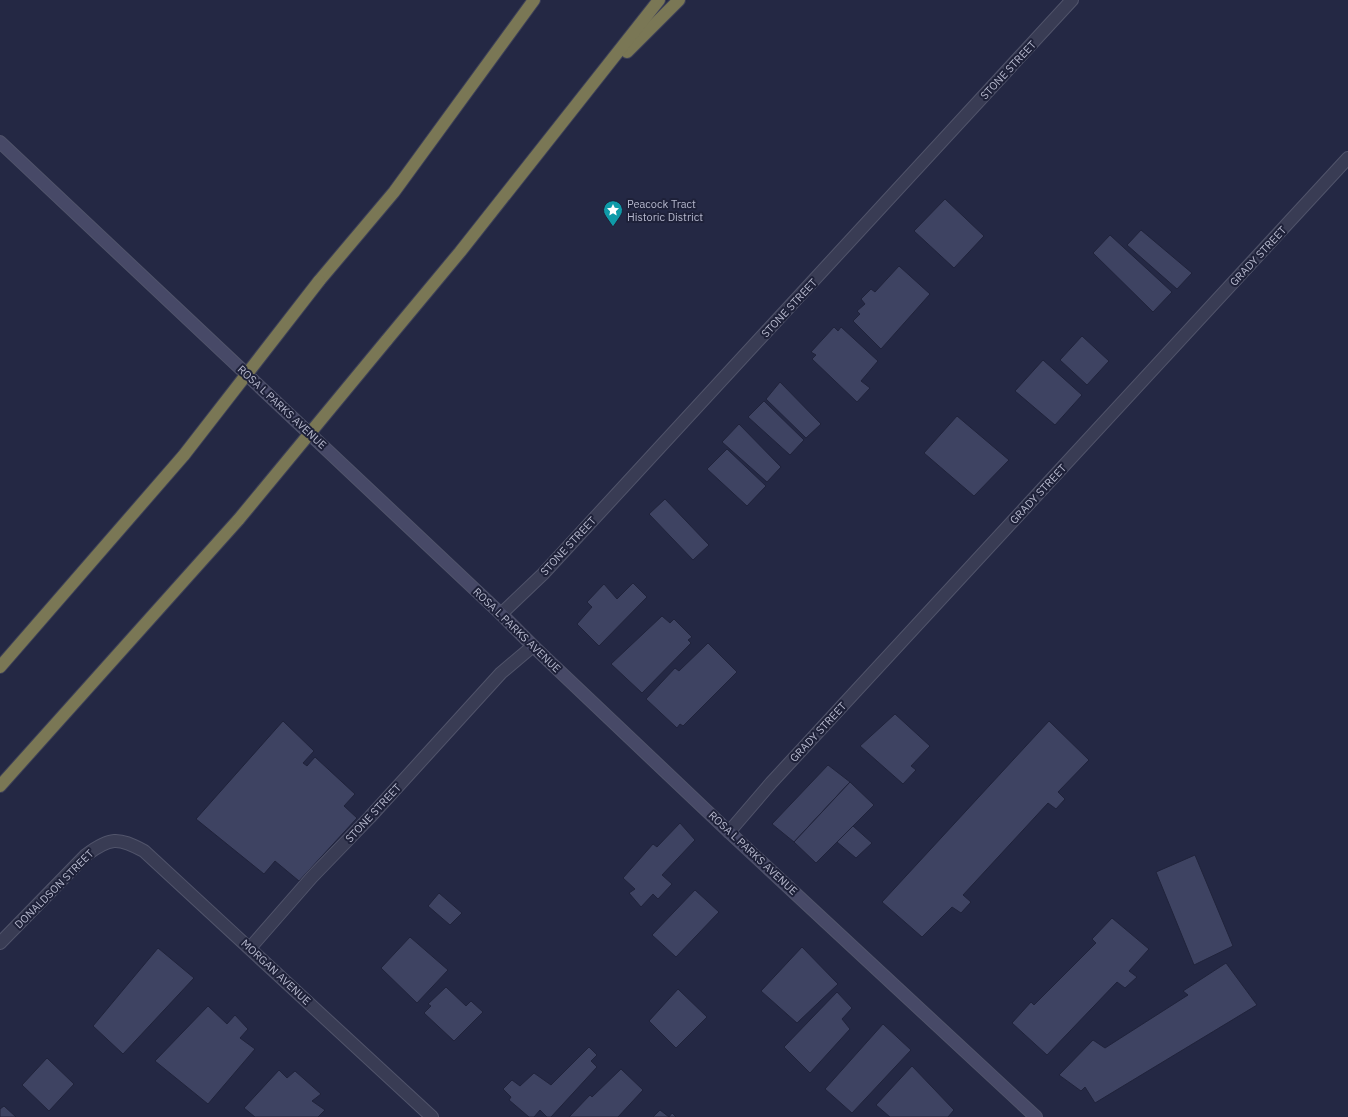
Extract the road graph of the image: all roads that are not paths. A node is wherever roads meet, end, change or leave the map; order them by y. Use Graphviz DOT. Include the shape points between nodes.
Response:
graph roads {
  1 [pos="534,0"];
  2 [pos="659,0"];
  3 [pos="679,0"];
  4 [pos="1072,0"];
  5 [pos="592,86"];
  6 [pos="0,142"];
  7 [pos="1348,158"];
  8 [pos="501,614"];
  9 [pos="533,646"];
  10 [pos="0,667"];
  11 [pos="0,786"];
  12 [pos="729,832"];
  13 [pos="113,840"];
  14 [pos="0,943"];
  15 [pos="250,948"];
  16 [pos="432,1117"];
  17 [pos="1036,1117"];
  1 -- 10 [label="highway, bridge" via="394,192 319,282 184,454"];
  2 -- 5 [label="highway"];
  3 -- 5 [label="highway"];
  4 -- 8 [label="street, STONE STREET" via="543,574"];
  5 -- 11 [label="highway, bridge" via="460,252 239,519"];
  6 -- 8 [label="street, ROSA L PARKS AVENUE"];
  7 -- 12 [label="street, GRADY STREET" via="782,771"];
  8 -- 9 [label="street, ROSA L PARKS AVENUE"];
  9 -- 12 [label="street, ROSA L PARKS AVENUE"];
  9 -- 15 [label="street, STONE STREET" via="501,673 312,877"];
  12 -- 17 [label="street, ROSA L PARKS AVENUE"];
  13 -- 14 [label="street, DONALDSON STREET" via="86,855"];
  13 -- 15 [label="street, MORGAN AVENUE" via="126,841 144,851"];
  15 -- 16 [label="street, MORGAN AVENUE"];
}
